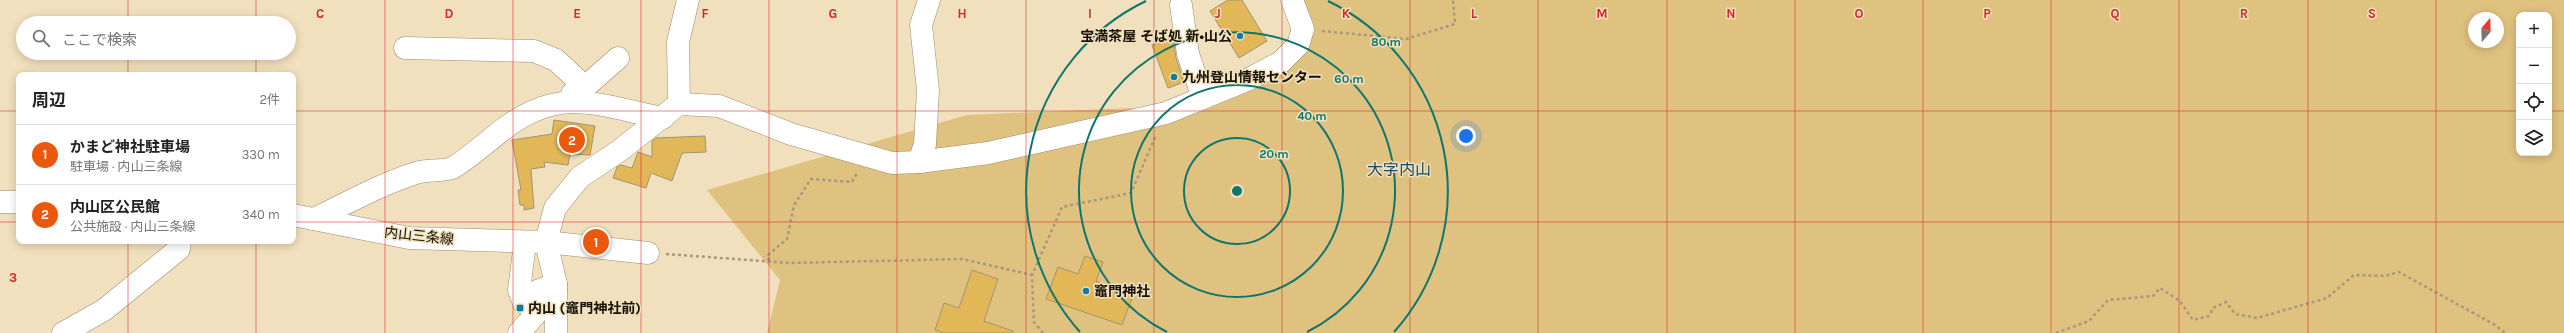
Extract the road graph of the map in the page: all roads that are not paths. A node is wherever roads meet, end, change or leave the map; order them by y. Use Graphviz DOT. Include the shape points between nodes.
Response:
graph roads {
  1 [pos="688,0"];
  2 [pos="929,0"];
  3 [pos="1292,0"];
  4 [pos="1181,5"];
  5 [pos="404,48"];
  6 [pos="618,58"];
  7 [pos="585,87"];
  8 [pos="1203,98"];
  9 [pos="564,101"];
  10 [pos="671,111"];
  11 [pos="919,162"];
  12 [pos="0,202"];
  13 [pos="16,202"];
  14 [pos="296,216"];
  15 [pos="314,219"];
  16 [pos="546,242"];
  17 [pos="525,243"];
  18 [pos="180,244"];
  19 [pos="648,253"];
  20 [pos="556,288"];
  21 [pos="63,333"];
  22 [pos="519,333"];
  23 [pos="556,333"];
  1 -- 10 [label="street" via="678,42"];
  2 -- 11 [label="street" via="921,24 928,90 925,144"];
  3 -- 8 [label="street" via="1304,29 1298,46 1281,62 1247,80"];
  4 -- 8 [label="street" via="1188,54"];
  5 -- 7 [label="street" via="534,51 556,60"];
  6 -- 7 [label="street"];
  7 -- 9 [label="street"];
  8 -- 11 [label="street" via="1166,113 988,153"];
  9 -- 10 [label="street"];
  9 -- 15 [label="street" via="525,113 453,168 417,172"];
  10 -- 11 [label="street" via="719,106 791,134 864,156 892,163"];
  10 -- 16 [label="street" via="580,177 555,208"];
  12 -- 13 [label="street"];
  14 -- 15 [label="street, 内山三条線"];
  15 -- 17 [label="street, 内山三条線" via="409,238"];
  16 -- 17 [label="street, 内山三条線"];
  16 -- 19 [label="street, 内山三条線"];
  16 -- 20 [label="street"];
  17 -- 20 [label="street" via="519,290 524,303 537,291"];
  18 -- 21 [label="street" via="179,249 104,310"];
  20 -- 22 [label="street"];
  20 -- 23 [label="street"];
}
